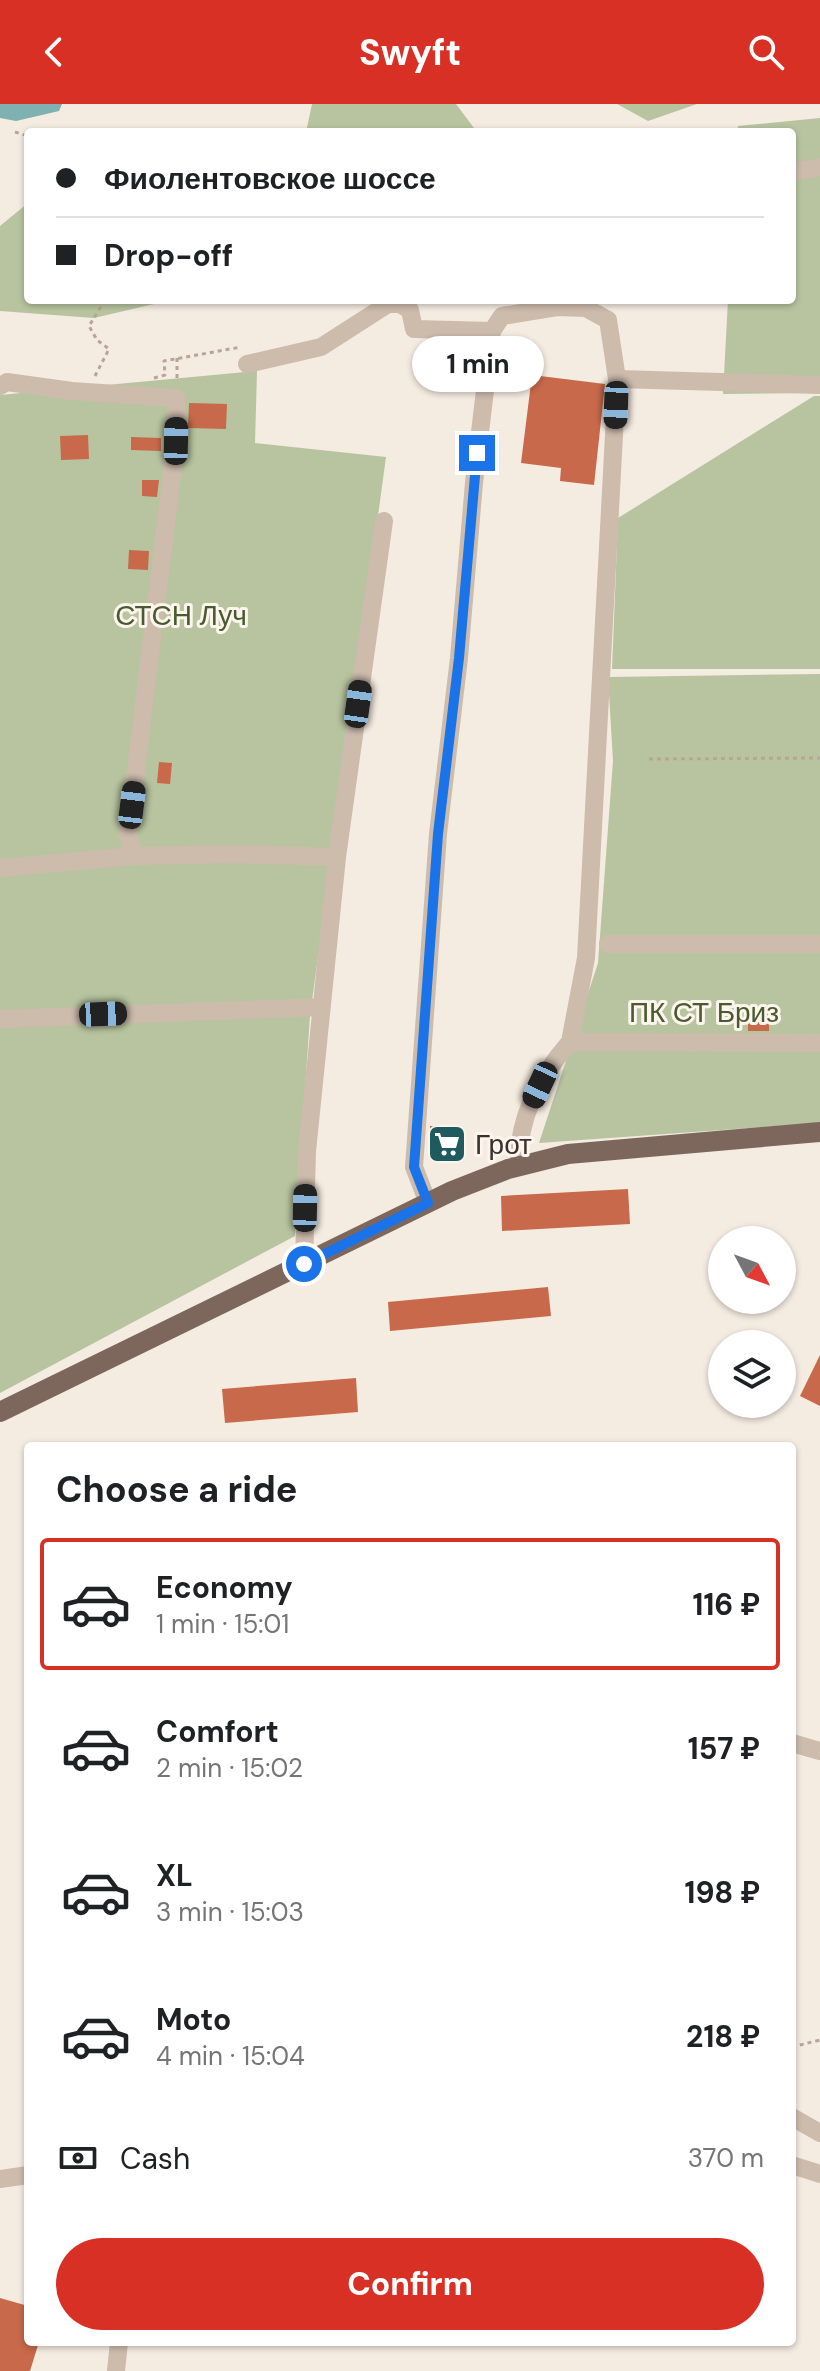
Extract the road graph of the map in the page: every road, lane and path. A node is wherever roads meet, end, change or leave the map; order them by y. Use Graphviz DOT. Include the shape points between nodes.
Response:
graph roads {
  1 [pos="15,132"];
  2 [pos="24,135"];
  3 [pos="820,167"];
  4 [pos="796,171"];
  5 [pos="103,304"];
  6 [pos="492,331"];
  7 [pos="249,355"];
  8 [pos="177,358"];
  9 [pos="165,375"];
  10 [pos="617,379"];
  11 [pos="97,384"];
  12 [pos="820,385"];
  13 [pos="0,386"];
  14 [pos="176,390"];
  15 [pos="384,521"];
  16 [pos="820,758"];
  17 [pos="649,759"];
  18 [pos="134,856"];
  19 [pos="337,857"];
  20 [pos="0,868"];
  21 [pos="608,944"];
  22 [pos="820,944"];
  23 [pos="322,1007"];
  24 [pos="0,1019"];
  25 [pos="570,1042"];
  26 [pos="820,1043"];
  27 [pos="820,1132"];
  28 [pos="519,1166"];
  29 [pos="428,1203"];
  30 [pos="304,1264"];
  31 [pos="0,1412"];
  32 [pos="796,1744"];
  33 [pos="820,1751"];
  34 [pos="820,2040"];
  35 [pos="796,2046"];
  36 [pos="796,2119"];
  37 [pos="820,2133"];
  38 [pos="796,2166"];
  39 [pos="820,2174"];
  40 [pos="24,2176"];
  41 [pos="0,2179"];
  42 [pos="119,2346"];
  43 [pos="116,2371"];
  1 -- 2 [label="path"];
  3 -- 4 [label="street"];
  5 -- 11 [label="path" via="89,326 109,349 94,374"];
  6 -- 7 [label="street" via="414,329 410,310 388,304 321,347"];
  6 -- 10 [label="street" via="502,316 586,308 608,320"];
  6 -- 29 [label="street" via="438,834 414,1167"];
  7 -- 8 [label="path"];
  8 -- 9 [label="path" via="164,361"];
  8 -- 14 [label="path"];
  10 -- 12 [label="street"];
  10 -- 25 [label="street" via="586,958"];
  13 -- 14 [label="street" via="7,382 72,391"];
  14 -- 18 [label="street" via="176,441 128,835"];
  15 -- 19 [label="street"];
  16 -- 17 [label="path"];
  18 -- 19 [label="street"];
  18 -- 20 [label="street"];
  19 -- 23 [label="street"];
  21 -- 22 [label="street"];
  23 -- 24 [label="street"];
  23 -- 30 [label="street" via="307,1151"];
  25 -- 26 [label="street"];
  25 -- 28 [label="street" via="549,1066 531,1105 518,1141"];
  27 -- 28 [label="main road" via="568,1154"];
  28 -- 29 [label="main road"];
  29 -- 30 [label="main road"];
  30 -- 31 [label="main road"];
  32 -- 33 [label="street"];
  34 -- 35 [label="path"];
  36 -- 37 [label="street"];
  38 -- 39 [label="street"];
  40 -- 41 [label="street"];
  42 -- 43 [label="street"];
}
